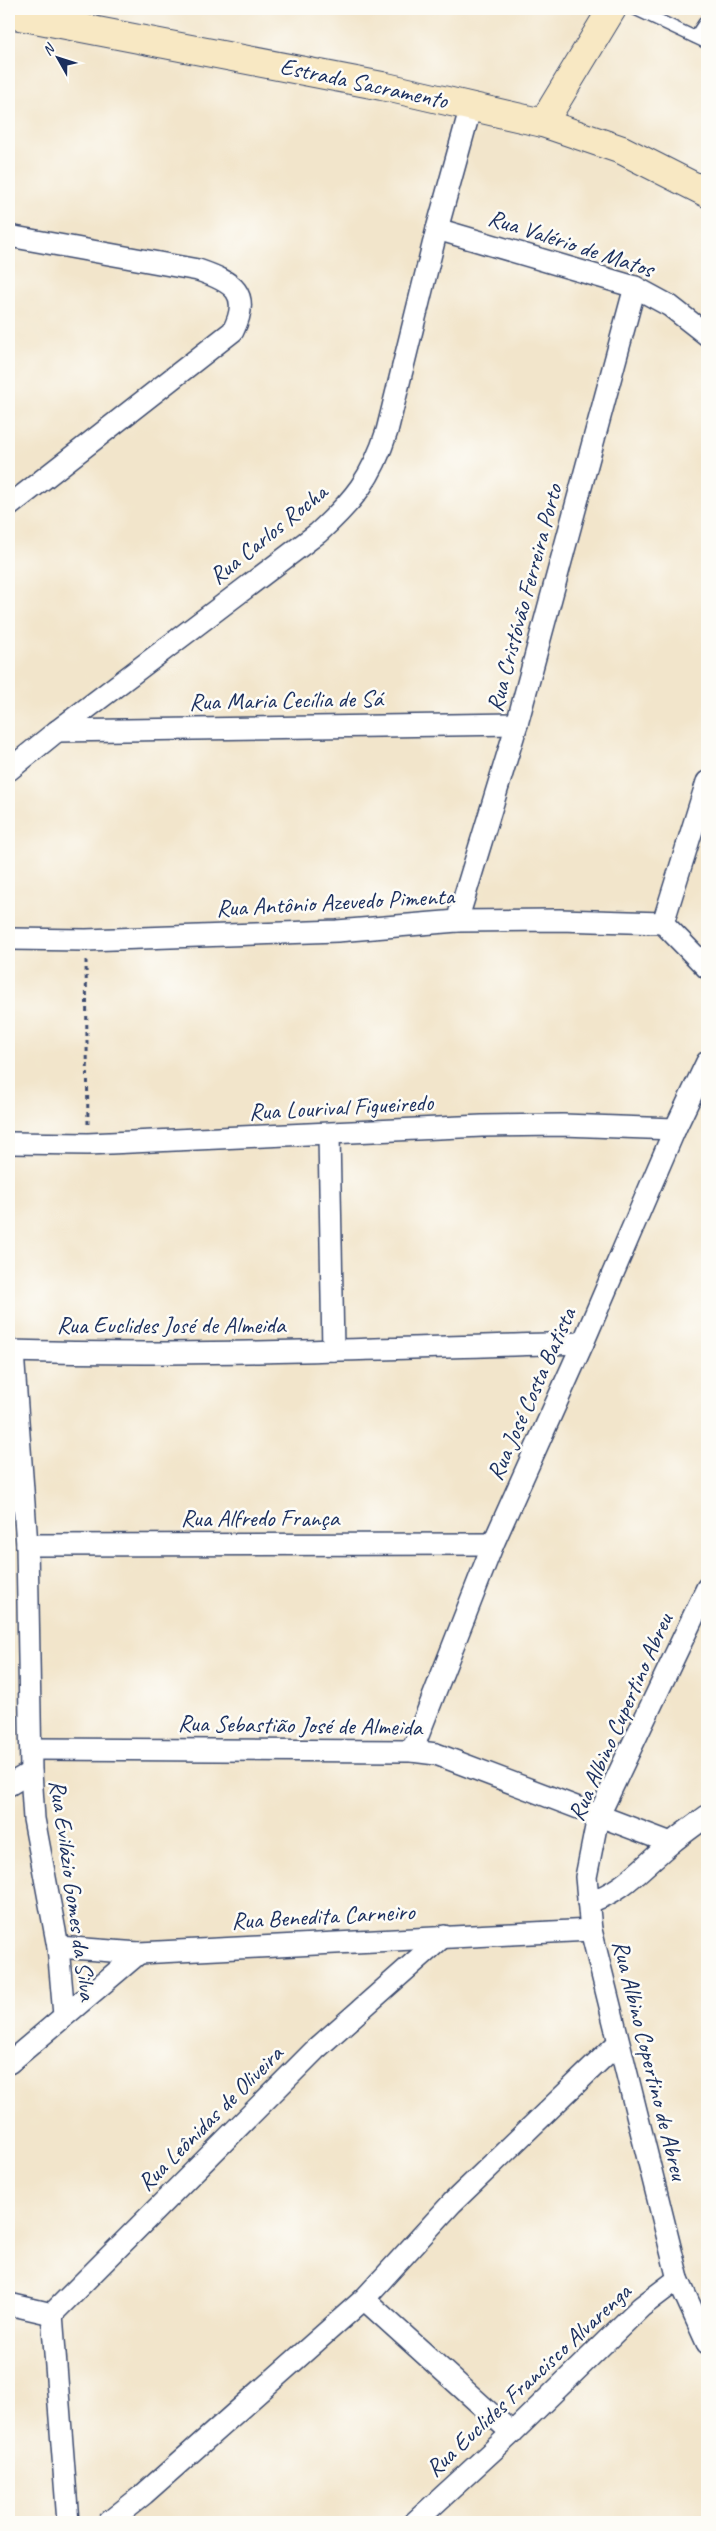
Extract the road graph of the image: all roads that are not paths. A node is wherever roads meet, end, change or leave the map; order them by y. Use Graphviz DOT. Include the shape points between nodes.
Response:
graph roads {
  1 [pos="612,9"];
  2 [pos="635,9"];
  3 [pos="9,14"];
  4 [pos="707,20"];
  5 [pos="695,37"];
  6 [pos="707,43"];
  7 [pos="471,106"];
  8 [pos="543,123"];
  9 [pos="707,193"];
  10 [pos="437,229"];
  11 [pos="9,236"];
  12 [pos="635,287"];
  13 [pos="707,335"];
  14 [pos="9,506"];
  15 [pos="517,724"];
  16 [pos="57,731"];
  17 [pos="9,770"];
  18 [pos="707,782"];
  19 [pos="458,921"];
  20 [pos="663,923"];
  21 [pos="9,938"];
  22 [pos="707,968"];
  23 [pos="707,1062"];
  24 [pos="675,1129"];
  25 [pos="329,1135"];
  26 [pos="9,1143"];
  27 [pos="583,1343"];
  28 [pos="333,1350"];
  29 [pos="11,1351"];
  30 [pos="493,1544"];
  31 [pos="27,1545"];
  32 [pos="707,1588"];
  33 [pos="32,1749"];
  34 [pos="412,1751"];
  35 [pos="31,1772"];
  36 [pos="9,1785"];
  37 [pos="707,1816"];
  38 [pos="598,1817"];
  39 [pos="671,1843"];
  40 [pos="588,1902"];
  41 [pos="591,1930"];
  42 [pos="444,1936"];
  43 [pos="58,1948"];
  44 [pos="139,1953"];
  45 [pos="64,2015"];
  46 [pos="618,2043"];
  47 [pos="9,2063"];
  48 [pos="678,2279"];
  49 [pos="364,2299"];
  50 [pos="9,2304"];
  51 [pos="52,2314"];
  52 [pos="707,2343"];
  53 [pos="512,2433"];
  54 [pos="436,2515"];
  55 [pos="68,2522"];
  56 [pos="109,2522"];
  57 [pos="415,2522"];
  1 -- 8 [label="main road"];
  2 -- 5 [label="lane"];
  3 -- 7 [label="main road, Estrada Sacramento" via="228,55"];
  4 -- 5 [label="lane"];
  5 -- 6 [label="lane"];
  7 -- 8 [label="main road, Estrada Sacramento"];
  7 -- 10 [label="street, Rua Carlos Rocha"];
  8 -- 9 [label="main road, Estrada Sacramento" via="622,150"];
  10 -- 12 [label="street, Rua Valério de Matos"];
  10 -- 16 [label="street, Rua Carlos Rocha" via="387,431 363,486 318,533"];
  11 -- 14 [label="street" via="198,270 233,286 240,296 242,308 233,331"];
  12 -- 13 [label="street, Rua Valério de Matos" via="670,306"];
  12 -- 15 [label="street, Rua Cristóvão Ferreira Porto"];
  15 -- 16 [label="street, Rua Maria Cecília de Sá"];
  15 -- 19 [label="street, Rua Cristóvão Ferreira Porto"];
  16 -- 17 [label="street, Rua Carlos Rocha"];
  18 -- 20 [label="street"];
  19 -- 20 [label="street, Rua Antônio Azevedo Pimenta"];
  19 -- 21 [label="street, Rua Antônio Azevedo Pimenta" via="337,931 86,940"];
  20 -- 22 [label="street"];
  23 -- 24 [label="street, Rua José Costa Batista"];
  24 -- 25 [label="street, Rua Lourival Figueiredo" via="545,1125"];
  24 -- 27 [label="street, Rua José Costa Batista"];
  25 -- 26 [label="street, Rua Lourival Figueiredo" via="88,1144"];
  25 -- 28 [label="street"];
  27 -- 28 [label="street, Rua Euclides José de Almeida"];
  27 -- 30 [label="street, Rua José Costa Batista"];
  28 -- 29 [label="street, Rua Euclides José de Almeida"];
  29 -- 31 [label="street, Rua Evilázio Gomes da Silva"];
  30 -- 31 [label="street, Rua Alfredo França"];
  30 -- 34 [label="street, Rua José Costa Batista"];
  31 -- 33 [label="street, Rua Evilázio Gomes da Silva"];
  32 -- 38 [label="street, Rua Albino Cupertino Abreu"];
  33 -- 34 [label="street, Rua Sebastião José de Almeida"];
  33 -- 35 [label="street, Rua Evilázio Gomes da Silva"];
  34 -- 38 [label="street, Rua Sebastião José de Almeida" via="453,1759"];
  35 -- 36 [label="street"];
  35 -- 43 [label="street, Rua Evilázio Gomes da Silva" via="34,1820"];
  37 -- 39 [label="street"];
  38 -- 39 [label="street, Rua Sebastião José de Almeida"];
  38 -- 40 [label="street, Rua Albino Cupertino Abreu" via="586,1877"];
  39 -- 40 [label="street" via="616,1891"];
  40 -- 41 [label="street, Rua Albino Cupertino Abreu"];
  41 -- 42 [label="street, Rua Benedita Carneiro"];
  41 -- 46 [label="street, Rua Albino Copertino de Abreu"];
  42 -- 44 [label="street, Rua Benedita Carneiro"];
  42 -- 51 [label="street, Rua Leônidas de Oliveira" via="315,2050"];
  43 -- 44 [label="street, Rua Benedita Carneiro"];
  43 -- 45 [label="street, Rua Evilázio Gomes da Silva"];
  44 -- 45 [label="street"];
  45 -- 47 [label="street"];
  46 -- 48 [label="street, Rua Albino Copertino de Abreu"];
  46 -- 49 [label="street" via="452,2203"];
  48 -- 52 [label="street, Rua Albino Copertino de Abreu"];
  48 -- 53 [label="street, Rua Euclides Francisco Alvarenga" via="641,2307"];
  49 -- 53 [label="street"];
  49 -- 56 [label="street"];
  50 -- 51 [label="street"];
  51 -- 55 [label="street"];
  53 -- 54 [label="street, Rua Euclides Francisco Alvarenga"];
  54 -- 57 [label="street, Rua Euclides Francisco Alvarenga"];
}
